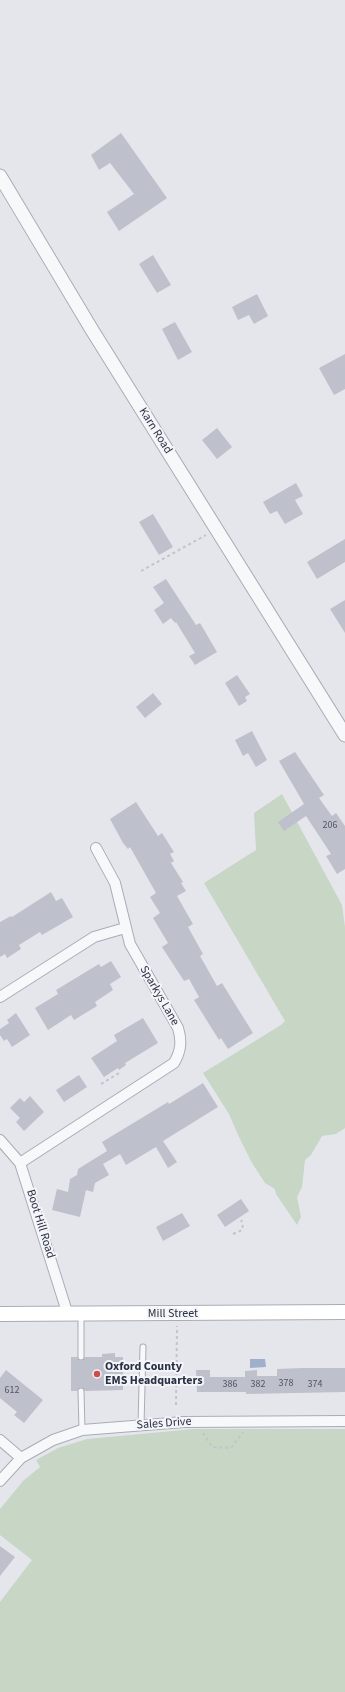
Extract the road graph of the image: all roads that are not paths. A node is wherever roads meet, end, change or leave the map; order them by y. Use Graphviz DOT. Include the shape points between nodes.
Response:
graph roads {
  1 [pos="0,176"];
  2 [pos="345,735"];
  3 [pos="96,848"];
  4 [pos="125,928"];
  5 [pos="0,997"];
  6 [pos="0,1140"];
  7 [pos="20,1163"];
  8 [pos="345,1312"];
  9 [pos="0,1314"];
  10 [pos="74,1315"];
  11 [pos="143,1347"];
  12 [pos="81,1357"];
  13 [pos="81,1391"];
  14 [pos="345,1421"];
  15 [pos="141,1425"];
  16 [pos="82,1430"];
  17 [pos="0,1440"];
  18 [pos="21,1458"];
  19 [pos="0,1481"];
  1 -- 2 [label="street, Karn Road" via="92,330"];
  3 -- 4 [label="street, Sparkys Lane" via="115,883"];
  4 -- 5 [label="street" via="94,937"];
  4 -- 7 [label="street, Sparkys Lane" via="137,959 178,1028 179,1055 174,1063"];
  6 -- 7 [label="street, Boot Hill Road"];
  7 -- 10 [label="street, Boot Hill Road"];
  8 -- 10 [label="main road, Mill Street"];
  9 -- 10 [label="main road, Mill Street"];
  10 -- 12 [label="lane"];
  11 -- 15 [label="lane"];
  13 -- 16 [label="lane"];
  14 -- 15 [label="street, Sales Drive"];
  15 -- 16 [label="street, Sales Drive"];
  16 -- 18 [label="street, Sales Drive" via="53,1440"];
  17 -- 18 [label="street"];
  18 -- 19 [label="street, Sales Drive"];
}
